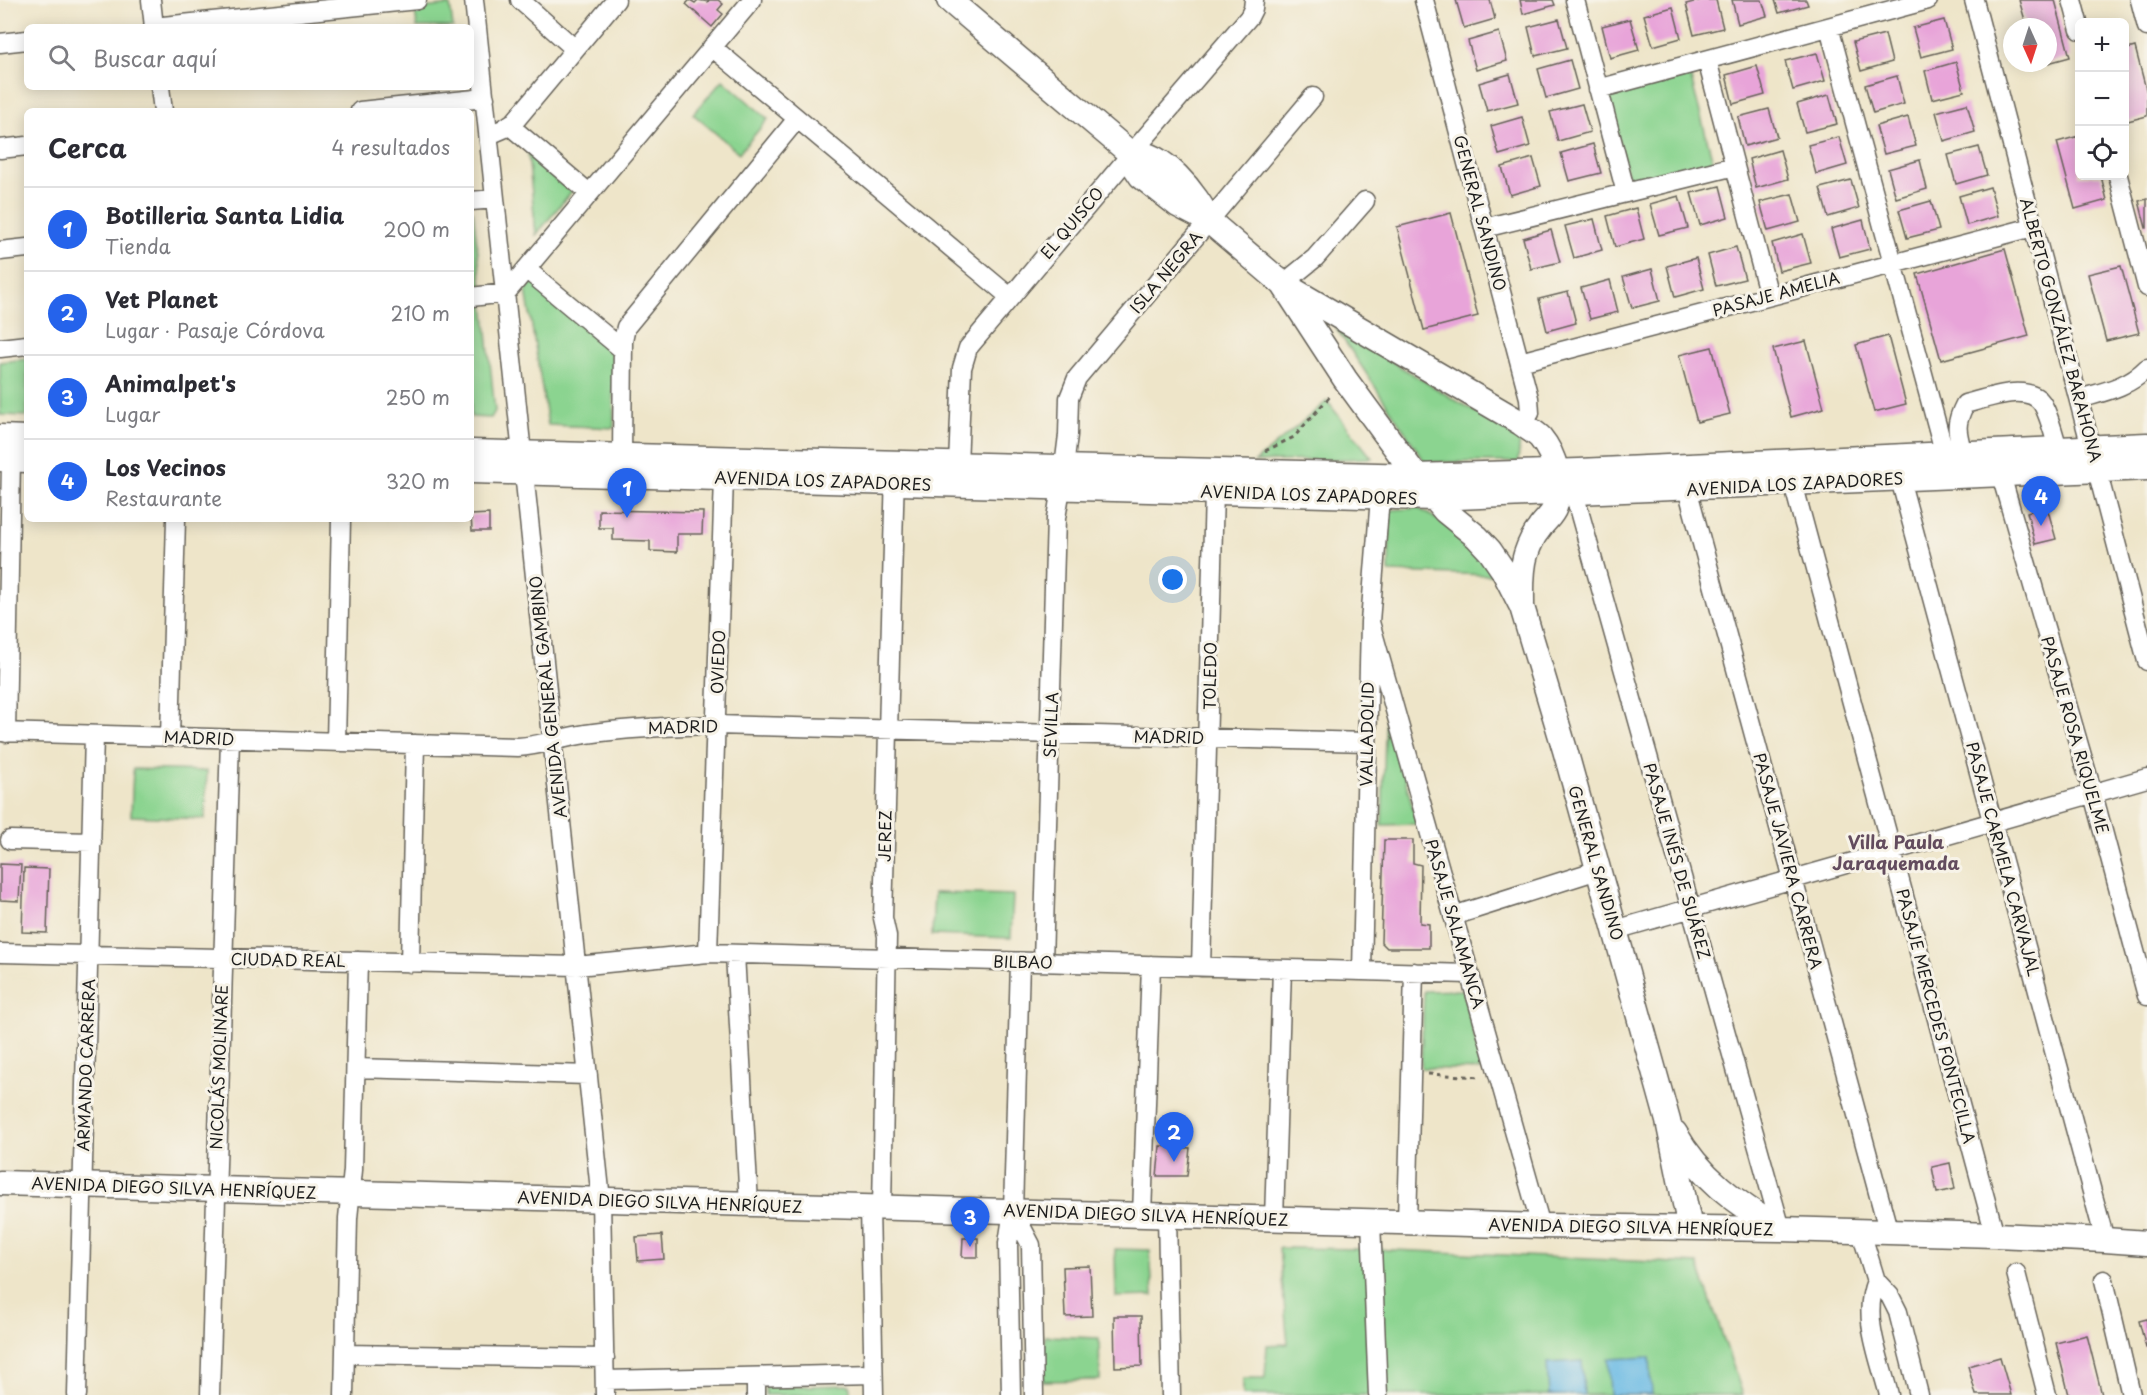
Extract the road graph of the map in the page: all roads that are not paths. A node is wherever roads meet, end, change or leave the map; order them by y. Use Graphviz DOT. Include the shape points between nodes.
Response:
graph roads {
  1 [pos="151,0"];
  2 [pos="417,0"];
  3 [pos="474,0"];
  4 [pos="520,0"];
  5 [pos="616,0"];
  6 [pos="752,0"];
  7 [pos="950,0"];
  8 [pos="1424,0"];
  9 [pos="1575,0"];
  10 [pos="1928,0"];
  11 [pos="1974,0"];
  12 [pos="2072,0"];
  13 [pos="2140,0"];
  14 [pos="1250,3"];
  15 [pos="2076,18"];
  16 [pos="153,24"];
  17 [pos="182,24"];
  18 [pos="1829,27"];
  19 [pos="2147,27"];
  20 [pos="24,40"];
  21 [pos="0,43"];
  22 [pos="712,47"];
  23 [pos="575,49"];
  24 [pos="1707,60"];
  25 [pos="1598,89"];
  26 [pos="160,90"];
  27 [pos="1313,97"];
  28 [pos="485,98"];
  29 [pos="163,108"];
  30 [pos="389,108"];
  31 [pos="797,119"];
  32 [pos="509,125"];
  33 [pos="489,135"];
  34 [pos="24,146"];
  35 [pos="0,149"];
  36 [pos="1131,154"];
  37 [pos="1735,166"];
  38 [pos="2119,180"];
  39 [pos="589,193"];
  40 [pos="1626,193"];
  41 [pos="495,199"];
  42 [pos="474,201"];
  43 [pos="1365,201"];
  44 [pos="1209,221"];
  45 [pos="2033,227"];
  46 [pos="1484,228"];
  47 [pos="24,248"];
  48 [pos="0,251"];
  49 [pos="1894,263"];
  50 [pos="526,269"];
  51 [pos="1283,284"];
  52 [pos="2147,287"];
  53 [pos="506,293"];
  54 [pos="1769,296"];
  55 [pos="474,297"];
  56 [pos="1010,297"];
  57 [pos="1339,316"];
  58 [pos="1318,337"];
  59 [pos="24,345"];
  60 [pos="0,348"];
  61 [pos="623,350"];
  62 [pos="1520,362"];
  63 [pos="2147,368"];
  64 [pos="2079,399"];
  65 [pos="1530,430"];
  66 [pos="0,437"];
  67 [pos="24,438"];
  68 [pos="2147,445"];
  69 [pos="2092,447"];
  70 [pos="2058,449"];
  71 [pos="474,453"];
  72 [pos="1954,454"];
  73 [pos="622,456"];
  74 [pos="13,460"];
  75 [pos="523,463"];
  76 [pos="958,465"];
  77 [pos="2147,468"];
  78 [pos="474,471"];
  79 [pos="2098,471"];
  80 [pos="895,473"];
  81 [pos="2001,475"];
  82 [pos="1416,477"];
  83 [pos="724,478"];
  84 [pos="1063,478"];
  85 [pos="1900,479"];
  86 [pos="1793,483"];
  87 [pos="1563,486"];
  88 [pos="1687,488"];
  89 [pos="1214,492"];
  90 [pos="1380,497"];
  91 [pos="1434,498"];
  92 [pos="176,522"];
  93 [pos="341,522"];
  94 [pos="1522,607"];
  95 [pos="1370,622"];
  96 [pos="2147,661"];
  97 [pos="716,726"];
  98 [pos="888,730"];
  99 [pos="3,733"];
  100 [pos="1050,734"];
  101 [pos="94,735"];
  102 [pos="170,737"];
  103 [pos="1208,738"];
  104 [pos="230,739"];
  105 [pos="336,742"];
  106 [pos="553,742"];
  107 [pos="1367,742"];
  108 [pos="415,744"];
  109 [pos="2147,778"];
  110 [pos="2093,794"];
  111 [pos="1993,822"];
  112 [pos="10,840"];
  113 [pos="92,842"];
  114 [pos="1892,851"];
  115 [pos="1598,870"];
  116 [pos="1793,879"];
  117 [pos="1690,909"];
  118 [pos="1453,916"];
  119 [pos="1615,930"];
  120 [pos="0,953"];
  121 [pos="708,953"];
  122 [pos="735,954"];
  123 [pos="89,955"];
  124 [pos="223,958"];
  125 [pos="887,958"];
  126 [pos="358,962"];
  127 [pos="1020,962"];
  128 [pos="1043,962"];
  129 [pos="410,963"];
  130 [pos="1151,965"];
  131 [pos="577,966"];
  132 [pos="1201,967"];
  133 [pos="1282,969"];
  134 [pos="1362,971"];
  135 [pos="1414,972"];
  136 [pos="1469,974"];
  137 [pos="2147,996"];
  138 [pos="356,1068"];
  139 [pos="588,1075"];
  140 [pos="1668,1121"];
  141 [pos="0,1184"];
  142 [pos="83,1185"];
  143 [pos="215,1189"];
  144 [pos="351,1193"];
  145 [pos="601,1200"];
  146 [pos="749,1204"];
  147 [pos="876,1208"];
  148 [pos="1012,1211"];
  149 [pos="1142,1215"];
  150 [pos="1167,1216"];
  151 [pos="1274,1219"];
  152 [pos="1371,1221"];
  153 [pos="1407,1222"];
  154 [pos="1541,1226"];
  155 [pos="1690,1228"];
  156 [pos="1781,1229"];
  157 [pos="1861,1232"];
  158 [pos="1889,1233"];
  159 [pos="1995,1235"];
  160 [pos="2105,1240"];
  161 [pos="2147,1244"];
  162 [pos="2016,1274"];
  163 [pos="2104,1280"];
  164 [pos="1876,1281"];
  165 [pos="1010,1328"];
  166 [pos="1033,1329"];
  167 [pos="345,1354"];
  168 [pos="605,1358"];
  169 [pos="873,1374"];
  170 [pos="756,1377"];
  171 [pos="605,1387"];
  172 [pos="77,1395"];
  173 [pos="210,1395"];
  174 [pos="344,1395"];
  175 [pos="756,1395"];
  176 [pos="874,1395"];
  177 [pos="1011,1395"];
  178 [pos="1034,1395"];
  179 [pos="1171,1395"];
  180 [pos="1378,1395"];
  181 [pos="1888,1395"];
  182 [pos="1919,1395"];
  183 [pos="2047,1395"];
  184 [pos="2131,1395"];
  1 -- 16 [label="street"];
  2 -- 17 [label="street"];
  3 -- 28 [label="street, AVENIDA GENERAL GAMBINO"];
  4 -- 23 [label="street"];
  5 -- 23 [label="street"];
  6 -- 22 [label="street"];
  7 -- 36 [label="main road"];
  8 -- 46 [label="street, GENERAL SANDINO"];
  9 -- 25 [label="street"];
  10 -- 18 [label="street"];
  11 -- 45 [label="street, ALBERTO GONZÁLEZ BARAHONA"];
  12 -- 15 [label="street"];
  13 -- 19 [label="street"];
  14 -- 36 [label="street, EL QUISCO" via="1249,17"];
  18 -- 24 [label="street"];
  18 -- 49 [label="street"];
  20 -- 21 [label="street"];
  22 -- 31 [label="street"];
  22 -- 39 [label="street"];
  23 -- 32 [label="street"];
  24 -- 25 [label="street"];
  24 -- 37 [label="street"];
  25 -- 40 [label="street"];
  26 -- 29 [label="street"];
  27 -- 44 [label="street, ISLA NEGRA"];
  28 -- 30 [label="street"];
  28 -- 33 [label="street, AVENIDA GENERAL GAMBINO"];
  31 -- 56 [label="street"];
  31 -- 61 [label="street" via="629,323"];
  32 -- 33 [label="street"];
  32 -- 39 [label="street"];
  33 -- 41 [label="street, AVENIDA GENERAL GAMBINO"];
  34 -- 35 [label="street"];
  36 -- 44 [label="main road" via="1136,170 1167,198"];
  36 -- 56 [label="street, EL QUISCO"];
  37 -- 40 [label="street"];
  37 -- 54 [label="street"];
  38 -- 52 [label="street"];
  39 -- 50 [label="street"];
  40 -- 46 [label="street"];
  41 -- 42 [label="street"];
  41 -- 53 [label="street, AVENIDA GENERAL GAMBINO"];
  43 -- 51 [label="street" via="1315,258"];
  44 -- 51 [label="main road"];
  44 -- 84 [label="street, ISLA NEGRA" via="1074,384 1069,398"];
  45 -- 49 [label="street, PASAJE AMELIA"];
  45 -- 64 [label="street, ALBERTO GONZÁLEZ BARAHONA"];
  46 -- 62 [label="street, GENERAL SANDINO"];
  47 -- 48 [label="street"];
  49 -- 54 [label="street, PASAJE AMELIA"];
  49 -- 72 [label="street"];
  50 -- 53 [label="street"];
  50 -- 61 [label="street"];
  51 -- 57 [label="main road"];
  51 -- 58 [label="main road, GENERAL SANDINO"];
  53 -- 55 [label="street"];
  53 -- 75 [label="street, AVENIDA GENERAL GAMBINO"];
  54 -- 62 [label="street, PASAJE AMELIA"];
  56 -- 76 [label="street, EL QUISCO" via="973,340 964,357"];
  57 -- 58 [label="main road"];
  57 -- 65 [label="main road"];
  58 -- 82 [label="main road, GENERAL SANDINO"];
  59 -- 60 [label="street"];
  61 -- 73 [label="street"];
  62 -- 65 [label="street, GENERAL SANDINO" via="1530,406"];
  63 -- 64 [label="street" via="2134,380"];
  64 -- 69 [label="street, ALBERTO GONZÁLEZ BARAHONA"];
  65 -- 87 [label="main road" via="1550,453"];
  66 -- 67 [label="main road"];
  68 -- 69 [label="main road, AVENIDA LOS ZAPADORES"];
  69 -- 70 [label="main road, AVENIDA LOS ZAPADORES"];
  69 -- 79 [label="street, ALBERTO GONZÁLEZ BARAHONA"];
  70 -- 72 [label="main road, AVENIDA LOS ZAPADORES"];
  70 -- 72 [label="street" via="2043,404 2033,395 2017,392 1965,404 1957,420"];
  71 -- 75 [label="main road, AVENIDA LOS ZAPADORES"];
  72 -- 87 [label="main road, AVENIDA LOS ZAPADORES"];
  73 -- 75 [label="main road, AVENIDA LOS ZAPADORES"];
  73 -- 80 [label="main road, AVENIDA LOS ZAPADORES"];
  74 -- 99 [label="street"];
  75 -- 78 [label="main road, AVENIDA LOS ZAPADORES"];
  75 -- 83 [label="main road, AVENIDA LOS ZAPADORES"];
  75 -- 106 [label="street, AVENIDA GENERAL GAMBINO"];
  76 -- 80 [label="main road, AVENIDA LOS ZAPADORES"];
  76 -- 84 [label="main road, AVENIDA LOS ZAPADORES"];
  77 -- 79 [label="main road, AVENIDA LOS ZAPADORES"];
  79 -- 81 [label="main road, AVENIDA LOS ZAPADORES"];
  79 -- 96 [label="street, ALBERTO GONZÁLEZ BARAHONA"];
  80 -- 83 [label="main road, AVENIDA LOS ZAPADORES"];
  80 -- 84 [label="main road, AVENIDA LOS ZAPADORES"];
  80 -- 98 [label="street, JEREZ"];
  81 -- 85 [label="main road, AVENIDA LOS ZAPADORES"];
  81 -- 110 [label="street, PASAJE ROSA RIQUELME"];
  82 -- 84 [label="main road, AVENIDA LOS ZAPADORES"];
  82 -- 87 [label="main road, AVENIDA LOS ZAPADORES"];
  82 -- 91 [label="main road, GENERAL SANDINO"];
  83 -- 97 [label="street, OVIEDO"];
  84 -- 89 [label="main road, AVENIDA LOS ZAPADORES"];
  84 -- 100 [label="street, SEVILLA" via="1056,518"];
  85 -- 86 [label="main road, AVENIDA LOS ZAPADORES"];
  85 -- 111 [label="street, PASAJE CARMELA CARVAJAL"];
  86 -- 88 [label="main road, AVENIDA LOS ZAPADORES"];
  86 -- 114 [label="street, PASAJE MERCEDES FONTECILLA"];
  87 -- 88 [label="main road, AVENIDA LOS ZAPADORES"];
  87 -- 91 [label="main road, AVENIDA LOS ZAPADORES"];
  87 -- 94 [label="main road, GENERAL SANDINO" via="1526,554"];
  87 -- 117 [label="street, PASAJE INÉS DE SUÁREZ"];
  88 -- 116 [label="street, PASAJE JAVIERA CARRERA"];
  89 -- 90 [label="main road, AVENIDA LOS ZAPADORES"];
  89 -- 103 [label="street, TOLEDO"];
  90 -- 91 [label="main road, AVENIDA LOS ZAPADORES"];
  90 -- 95 [label="street, VALLADOLID"];
  91 -- 94 [label="main road, GENERAL SANDINO" via="1490,551"];
  92 -- 102 [label="street"];
  93 -- 105 [label="street"];
  94 -- 115 [label="main road, GENERAL SANDINO"];
  95 -- 107 [label="street, VALLADOLID"];
  95 -- 118 [label="street, PASAJE SALAMANCA"];
  97 -- 98 [label="street, MADRID"];
  97 -- 106 [label="street, MADRID" via="626,730 571,736"];
  97 -- 121 [label="street, OVIEDO"];
  98 -- 100 [label="street, MADRID"];
  98 -- 125 [label="street, JEREZ" via="883,918"];
  99 -- 101 [label="street, MADRID"];
  100 -- 103 [label="street, MADRID"];
  100 -- 128 [label="street, SEVILLA"];
  101 -- 102 [label="street, MADRID"];
  101 -- 113 [label="street, ARMANDO CARRERA"];
  102 -- 104 [label="street, MADRID"];
  103 -- 107 [label="street, MADRID"];
  103 -- 132 [label="street, TOLEDO"];
  104 -- 105 [label="street, MADRID"];
  104 -- 124 [label="street, NICOLÁS MOLINARE"];
  105 -- 108 [label="street, MADRID"];
  106 -- 108 [label="street, MADRID" via="518,747"];
  106 -- 131 [label="street, AVENIDA GENERAL GAMBINO"];
  107 -- 134 [label="street, VALLADOLID"];
  108 -- 129 [label="street"];
  109 -- 110 [label="street"];
  110 -- 111 [label="street"];
  110 -- 137 [label="street, PASAJE ROSA RIQUELME"];
  111 -- 114 [label="street"];
  111 -- 160 [label="street, PASAJE CARMELA CARVAJAL"];
  112 -- 113 [label="street"];
  113 -- 123 [label="street, ARMANDO CARRERA"];
  114 -- 116 [label="street"];
  114 -- 159 [label="street, PASAJE MERCEDES FONTECILLA"];
  115 -- 118 [label="street"];
  115 -- 119 [label="main road, GENERAL SANDINO"];
  116 -- 117 [label="street"];
  116 -- 158 [label="street, PASAJE JAVIERA CARRERA"];
  117 -- 119 [label="street"];
  117 -- 156 [label="street, PASAJE INÉS DE SUÁREZ"];
  118 -- 136 [label="street, PASAJE SALAMANCA"];
  119 -- 140 [label="main road, GENERAL SANDINO"];
  120 -- 123 [label="street, CIUDAD REAL"];
  121 -- 122 [label="street, BILBAO"];
  121 -- 131 [label="street, BILBAO"];
  122 -- 125 [label="street, BILBAO"];
  122 -- 146 [label="street"];
  123 -- 124 [label="street, CIUDAD REAL"];
  123 -- 142 [label="street, ARMANDO CARRERA"];
  124 -- 126 [label="street, CIUDAD REAL"];
  124 -- 143 [label="street, NICOLÁS MOLINARE"];
  125 -- 127 [label="street, BILBAO"];
  125 -- 147 [label="street, JEREZ"];
  126 -- 129 [label="street, CIUDAD REAL"];
  126 -- 138 [label="street"];
  127 -- 128 [label="street, BILBAO"];
  127 -- 148 [label="street"];
  128 -- 130 [label="street, BILBAO"];
  129 -- 131 [label="street, CIUDAD REAL"];
  130 -- 132 [label="street, BILBAO"];
  130 -- 149 [label="street"];
  131 -- 139 [label="street, AVENIDA GENERAL GAMBINO"];
  132 -- 133 [label="street, BILBAO"];
  133 -- 134 [label="street, BILBAO"];
  133 -- 151 [label="street"];
  134 -- 135 [label="street, BILBAO"];
  135 -- 136 [label="street, BILBAO"];
  135 -- 153 [label="street"];
  136 -- 154 [label="street, PASAJE SALAMANCA"];
  138 -- 139 [label="street"];
  138 -- 144 [label="street"];
  139 -- 145 [label="street, AVENIDA GENERAL GAMBINO"];
  140 -- 155 [label="main road, GENERAL SANDINO"];
  140 -- 156 [label="main road, GENERAL SANDINO" via="1715,1184 1746,1209"];
  141 -- 142 [label="main road, AVENIDA DIEGO SILVA HENRÍQUEZ"];
  142 -- 143 [label="main road, AVENIDA DIEGO SILVA HENRÍQUEZ"];
  142 -- 172 [label="street, ARMANDO CARRERA"];
  143 -- 144 [label="main road, AVENIDA DIEGO SILVA HENRÍQUEZ"];
  143 -- 173 [label="street, NICOLÁS MOLINARE"];
  144 -- 145 [label="main road, AVENIDA DIEGO SILVA HENRÍQUEZ"];
  144 -- 167 [label="street"];
  145 -- 146 [label="main road, AVENIDA DIEGO SILVA HENRÍQUEZ"];
  145 -- 168 [label="street, AVENIDA GENERAL GAMBINO"];
  146 -- 147 [label="main road, AVENIDA DIEGO SILVA HENRÍQUEZ"];
  147 -- 148 [label="main road, AVENIDA DIEGO SILVA HENRÍQUEZ"];
  147 -- 169 [label="street, JEREZ"];
  148 -- 149 [label="main road, AVENIDA DIEGO SILVA HENRÍQUEZ"];
  148 -- 165 [label="street" via="1008,1244"];
  148 -- 166 [label="street" via="1031,1245"];
  149 -- 150 [label="main road, AVENIDA DIEGO SILVA HENRÍQUEZ"];
  150 -- 151 [label="main road, AVENIDA DIEGO SILVA HENRÍQUEZ"];
  150 -- 179 [label="street"];
  151 -- 152 [label="main road, AVENIDA DIEGO SILVA HENRÍQUEZ"];
  152 -- 153 [label="main road, AVENIDA DIEGO SILVA HENRÍQUEZ"];
  152 -- 180 [label="street"];
  153 -- 154 [label="main road, AVENIDA DIEGO SILVA HENRÍQUEZ"];
  154 -- 155 [label="main road, AVENIDA DIEGO SILVA HENRÍQUEZ"];
  155 -- 156 [label="main road, AVENIDA DIEGO SILVA HENRÍQUEZ"];
  156 -- 157 [label="main road, AVENIDA DIEGO SILVA HENRÍQUEZ"];
  157 -- 158 [label="main road, AVENIDA DIEGO SILVA HENRÍQUEZ"];
  157 -- 164 [label="street"];
  158 -- 159 [label="main road, AVENIDA DIEGO SILVA HENRÍQUEZ"];
  159 -- 160 [label="main road, AVENIDA DIEGO SILVA HENRÍQUEZ"];
  160 -- 161 [label="main road, AVENIDA DIEGO SILVA HENRÍQUEZ"];
  162 -- 183 [label="street"];
  163 -- 184 [label="street"];
  164 -- 181 [label="street" via="1869,1314"];
  164 -- 182 [label="street" via="1898,1312"];
  165 -- 166 [label="street"];
  165 -- 177 [label="street"];
  166 -- 178 [label="street"];
  167 -- 168 [label="street"];
  167 -- 174 [label="street"];
  168 -- 171 [label="street, AVENIDA GENERAL GAMBINO"];
  169 -- 170 [label="street"];
  169 -- 176 [label="street, JEREZ"];
  170 -- 171 [label="street"];
  170 -- 175 [label="street"];
}
